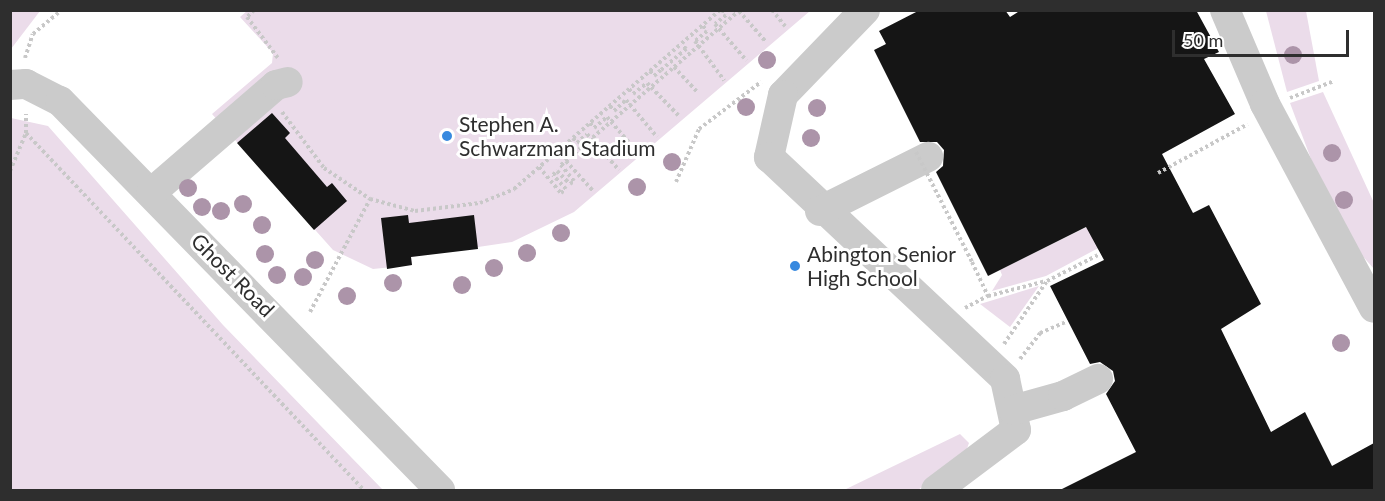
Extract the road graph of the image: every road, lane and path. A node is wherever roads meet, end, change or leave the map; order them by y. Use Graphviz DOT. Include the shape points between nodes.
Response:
graph roads {
  1 [pos="62,10"];
  2 [pos="254,10"];
  3 [pos="721,10"];
  4 [pos="772,10"];
  5 [pos="865,10"];
  6 [pos="1225,10"];
  7 [pos="739,11"];
  8 [pos="703,26"];
  9 [pos="785,26"];
  10 [pos="719,29"];
  11 [pos="766,42"];
  12 [pos="682,44"];
  13 [pos="699,46"];
  14 [pos="25,58"];
  15 [pos="746,60"];
  16 [pos="671,62"];
  17 [pos="674,67"];
  18 [pos="650,71"];
  19 [pos="724,80"];
  20 [pos="1334,81"];
  21 [pos="759,82"];
  22 [pos="282,84"];
  23 [pos="10,85"];
  24 [pos="651,87"];
  25 [pos="629,89"];
  26 [pos="698,93"];
  27 [pos="1289,98"];
  28 [pos="610,105"];
  29 [pos="630,105"];
  30 [pos="26,113"];
  31 [pos="680,117"];
  32 [pos="611,122"];
  33 [pos="590,123"];
  34 [pos="1248,123"];
  35 [pos="26,134"];
  36 [pos="657,137"];
  37 [pos="573,138"];
  38 [pos="591,139"];
  39 [pos="638,153"];
  40 [pos="922,155"];
  41 [pos="566,161"];
  42 [pos="539,167"];
  43 [pos="619,170"];
  44 [pos="10,171"];
  45 [pos="1158,173"];
  46 [pos="676,182"];
  47 [pos="594,192"];
  48 [pos="151,193"];
  49 [pos="370,199"];
  50 [pos="820,211"];
  51 [pos="1100,254"];
  52 [pos="1047,281"];
  53 [pos="988,296"];
  54 [pos="980,300"];
  55 [pos="1374,308"];
  56 [pos="310,312"];
  57 [pos="1068,321"];
  58 [pos="1014,330"];
  59 [pos="1031,346"];
  60 [pos="1098,379"];
  61 [pos="1013,410"];
  62 [pos="364,490"];
  63 [pos="440,490"];
  64 [pos="936,490"];
  1 -- 14 [label="path" via="33,34"];
  2 -- 22 [label="path" via="247,16 279,52"];
  3 -- 8 [label="path"];
  3 -- 10 [label="path" via="726,15 715,24"];
  4 -- 9 [label="path"];
  5 -- 50 [label="street" via="783,95 769,158"];
  6 -- 55 [label="street" via="1265,104"];
  7 -- 10 [label="path"];
  7 -- 11 [label="path"];
  8 -- 12 [label="path"];
  8 -- 13 [label="path" via="707,31 695,41"];
  10 -- 13 [label="path"];
  10 -- 15 [label="path"];
  12 -- 16 [label="path" via="686,49"];
  12 -- 18 [label="path"];
  13 -- 17 [label="path"];
  13 -- 19 [label="path"];
  16 -- 17 [label="path"];
  16 -- 18 [label="path" via="654,76"];
  17 -- 24 [label="path"];
  17 -- 26 [label="path"];
  18 -- 25 [label="path"];
  20 -- 27 [label="path"];
  21 -- 46 [label="path" via="699,129"];
  22 -- 48 [label="street"];
  22 -- 49 [label="path" via="284,117 297,137 347,188"];
  23 -- 48 [label="street, Ghost Road" via="26,84 60,101"];
  24 -- 25 [label="path" via="647,83 633,94"];
  24 -- 29 [label="path"];
  24 -- 31 [label="path"];
  25 -- 28 [label="path"];
  28 -- 29 [label="path" via="614,111 626,100"];
  28 -- 33 [label="path"];
  29 -- 32 [label="path"];
  29 -- 36 [label="path"];
  30 -- 35 [label="path"];
  32 -- 33 [label="path" via="607,117 594,128"];
  32 -- 38 [label="path"];
  32 -- 39 [label="path"];
  33 -- 37 [label="path"];
  34 -- 45 [label="path"];
  35 -- 44 [label="path"];
  35 -- 62 [label="path"];
  37 -- 38 [label="path" via="577,143 587,134"];
  37 -- 42 [label="path"];
  38 -- 41 [label="path"];
  38 -- 43 [label="path"];
  40 -- 50 [label="street"];
  40 -- 53 [label="path, bridge"];
  41 -- 42 [label="path" via="561,165 574,181 570,184 557,171 553,175 566,189 561,193"];
  41 -- 47 [label="path"];
  42 -- 49 [label="path" via="514,189 450,210 393,208"];
  48 -- 63 [label="street, Ghost Road"];
  49 -- 56 [label="path"];
  50 -- 61 [label="street" via="1005,379"];
  51 -- 52 [label="path"];
  52 -- 53 [label="path"];
  52 -- 58 [label="path"];
  53 -- 54 [label="path"];
  57 -- 59 [label="path" via="1040,333"];
  60 -- 61 [label="street" via="1063,396"];
  61 -- 64 [label="street" via="1016,430"];
}
